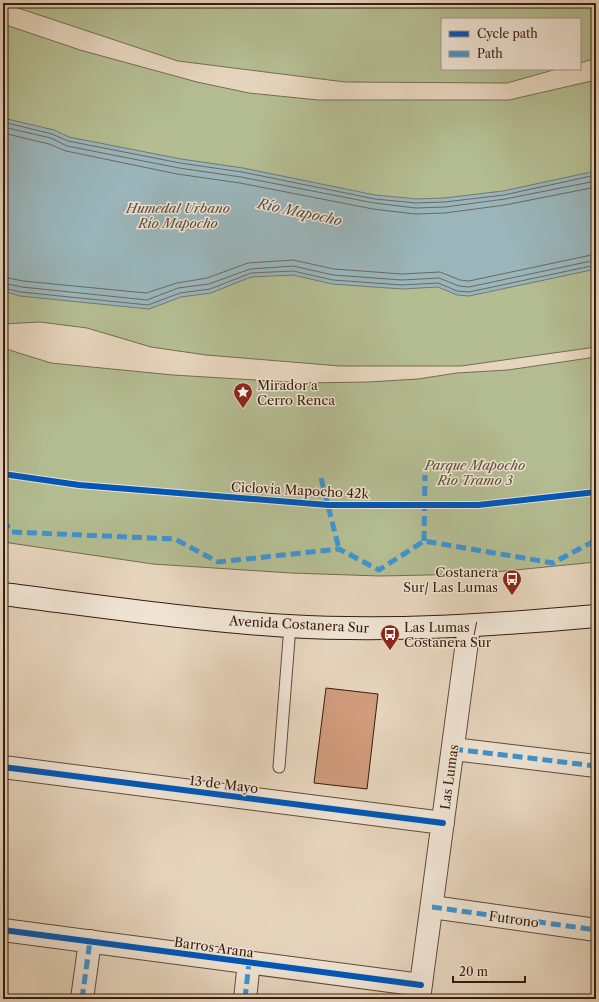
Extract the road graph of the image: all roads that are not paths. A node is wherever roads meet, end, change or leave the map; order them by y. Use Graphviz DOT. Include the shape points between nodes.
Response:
graph roads {
  1 [pos="3,594"];
  2 [pos="596,616"];
  3 [pos="290,626"];
  4 [pos="469,626"];
  5 [pos="453,749"];
  6 [pos="596,766"];
  7 [pos="3,767"];
  8 [pos="279,767"];
  9 [pos="443,823"];
  10 [pos="432,907"];
  11 [pos="3,930"];
  12 [pos="596,930"];
  13 [pos="90,941"];
  14 [pos="249,962"];
  15 [pos="420,992"];
  16 [pos="82,999"];
  17 [pos="245,999"];
  1 -- 3 [label="street, Avenida Costanera Sur" via="215,620"];
  2 -- 4 [label="street, Avenida Costanera Sur"];
  3 -- 4 [label="street, Avenida Costanera Sur"];
  3 -- 8 [label="lane"];
  4 -- 5 [label="street, Las Lumas"];
  5 -- 6 [label="street"];
  5 -- 9 [label="street, Las Lumas"];
  7 -- 9 [label="street, 13 de Mayo"];
  9 -- 10 [label="street, Las Lumas"];
  10 -- 12 [label="street, Futrono"];
  10 -- 15 [label="street, Las Lumas"];
  11 -- 13 [label="street, Barros Arana"];
  13 -- 14 [label="street, Barros Arana"];
  13 -- 16 [label="street"];
  14 -- 15 [label="street, Barros Arana"];
  14 -- 17 [label="street"];
}
